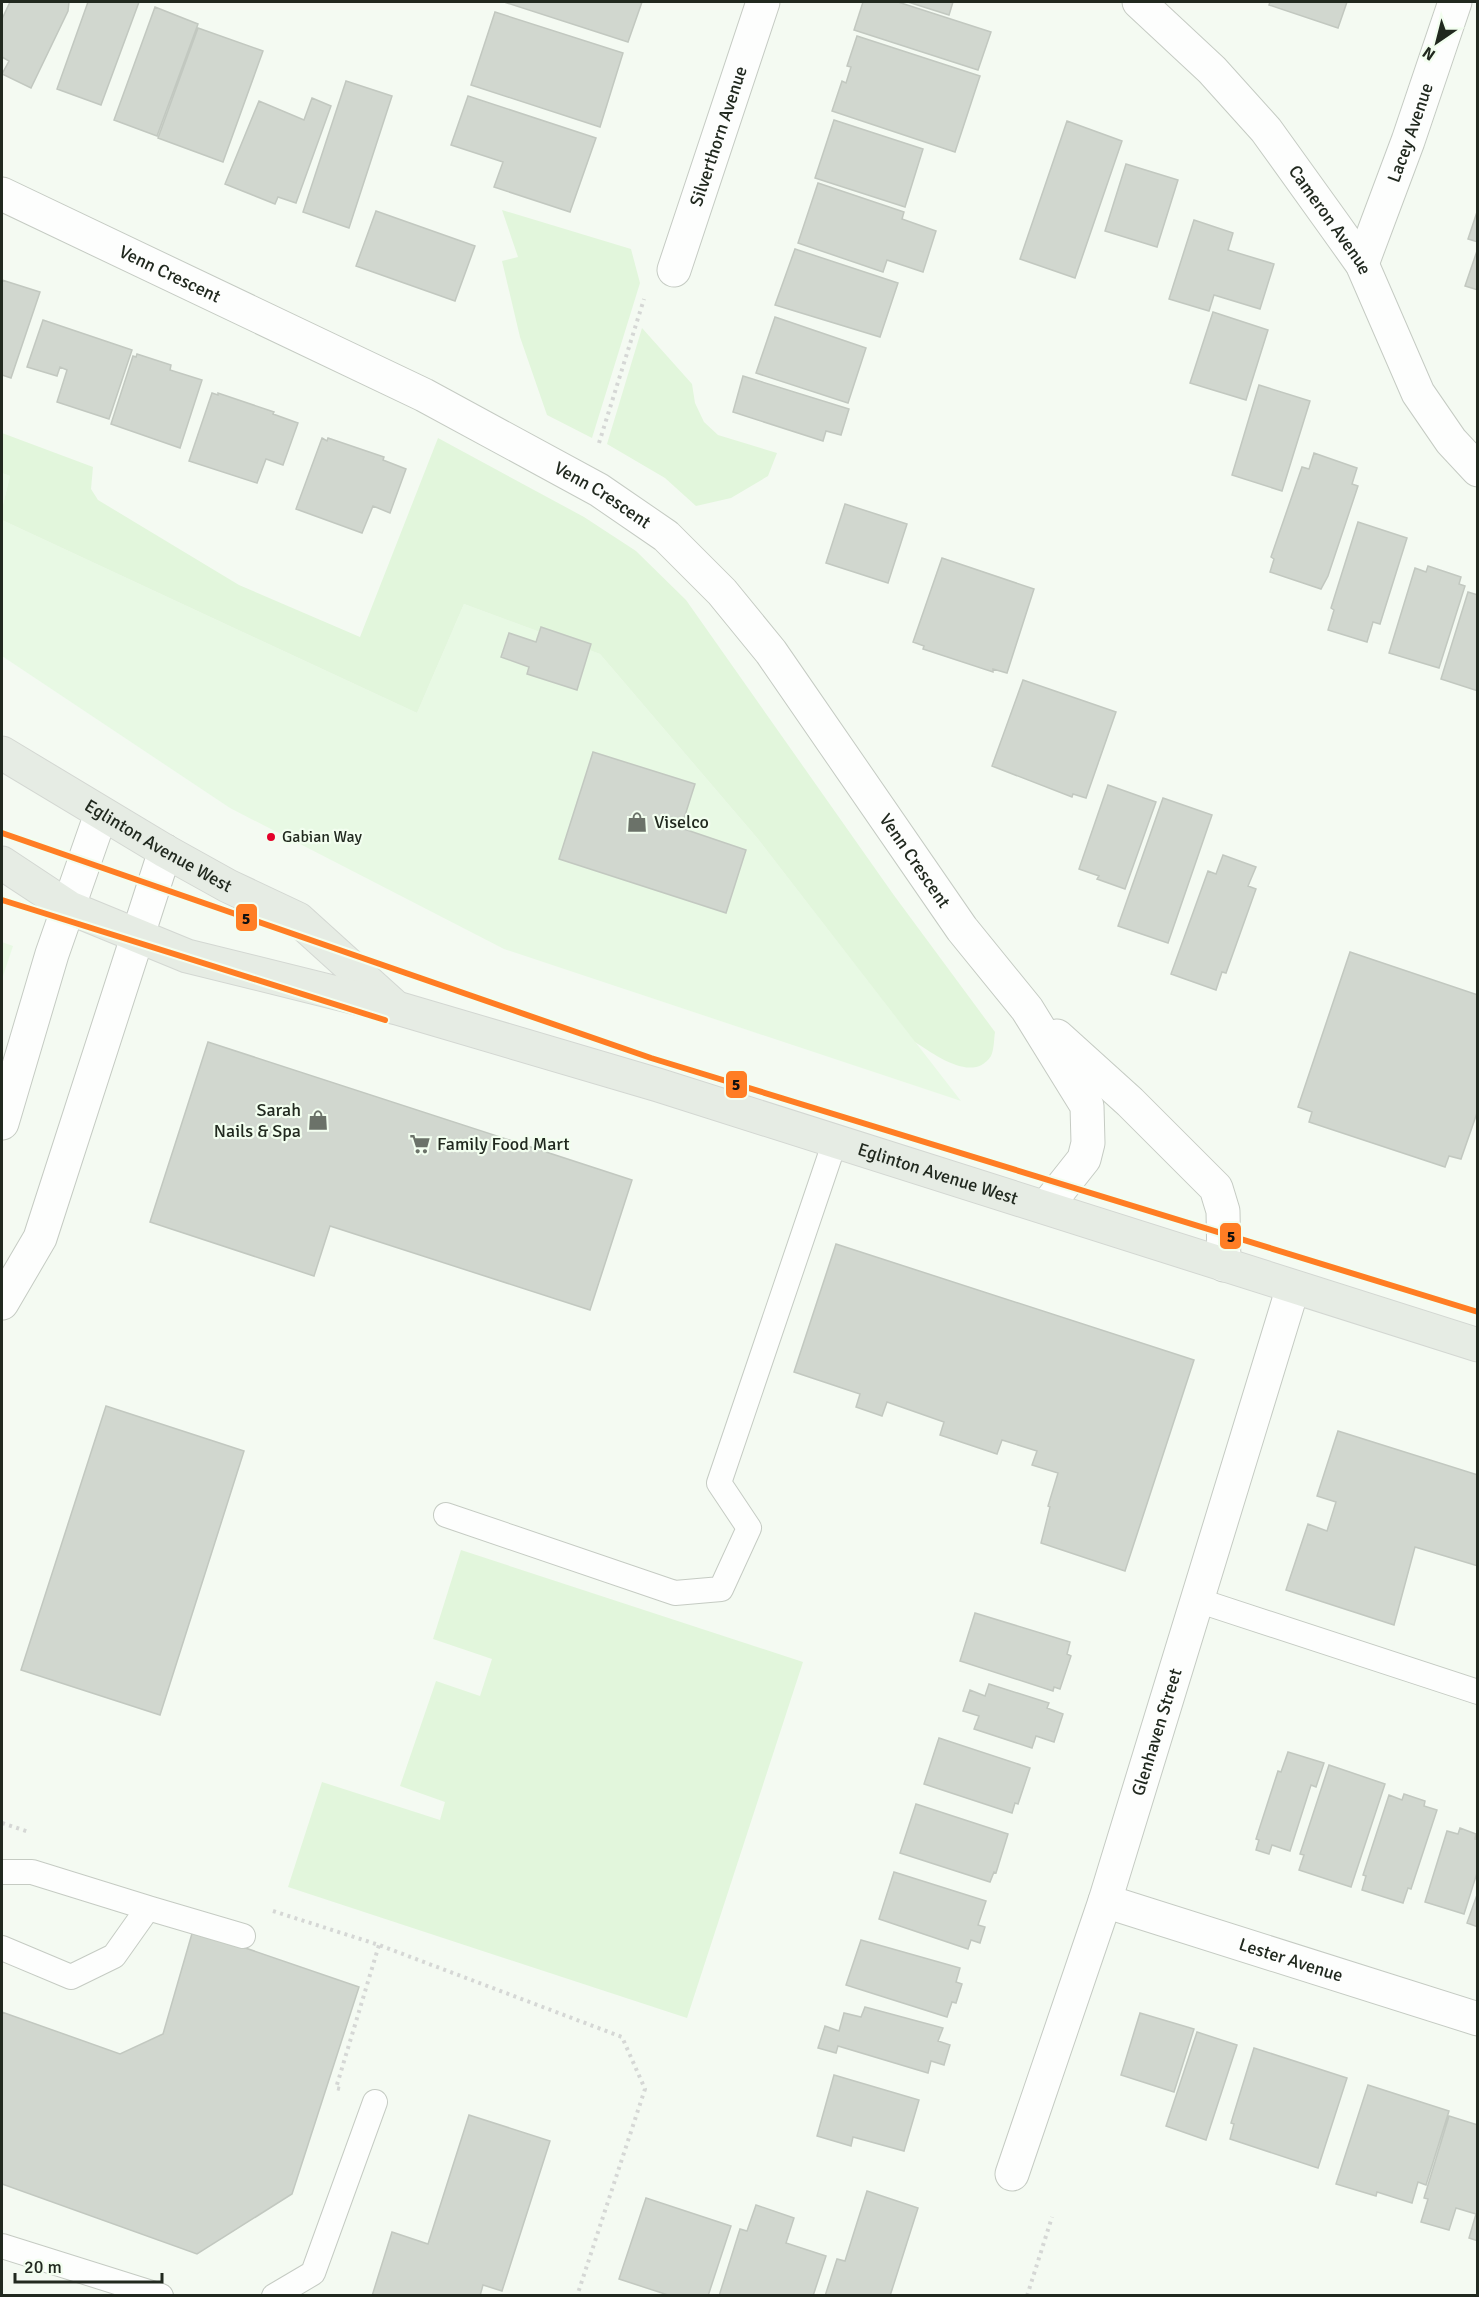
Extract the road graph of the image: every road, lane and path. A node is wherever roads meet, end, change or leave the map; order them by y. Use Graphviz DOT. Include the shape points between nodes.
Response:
graph roads {
  1 [pos="763,2"];
  2 [pos="1138,2"];
  3 [pos="1455,2"];
  4 [pos="2,194"];
  5 [pos="1362,264"];
  6 [pos="674,270"];
  7 [pos="646,293"];
  8 [pos="597,447"];
  9 [pos="1478,470"];
  10 [pos="2,753"];
  11 [pos="101,814"];
  12 [pos="165,851"];
  13 [pos="2,863"];
  14 [pos="70,908"];
  15 [pos="136,937"];
  16 [pos="397,1008"];
  17 [pos="1027,1010"];
  18 [pos="2,1123"];
  19 [pos="835,1141"];
  20 [pos="1046,1207"];
  21 [pos="1224,1265"];
  22 [pos="1293,1287"];
  23 [pos="2,1303"];
  24 [pos="1478,1345"];
  25 [pos="446,1515"];
  26 [pos="1197,1600"];
  27 [pos="1478,1692"];
  28 [pos="2,1823"];
  29 [pos="35,1833"];
  30 [pos="2,1872"];
  31 [pos="1105,1901"];
  32 [pos="148,1908"];
  33 [pos="268,1909"];
  34 [pos="243,1936"];
  35 [pos="379,1945"];
  36 [pos="2,1948"];
  37 [pos="1478,2019"];
  38 [pos="375,2102"];
  39 [pos="1012,2174"];
  40 [pos="1052,2217"];
  41 [pos="2,2246"];
  42 [pos="161,2295"];
  43 [pos="274,2295"];
  44 [pos="577,2295"];
  45 [pos="1027,2295"];
  1 -- 6 [label="street, Silverthorn Avenue"];
  2 -- 5 [label="street, Cameron Avenue" via="1212,70 1266,130"];
  3 -- 5 [label="street, Lacey Avenue"];
  4 -- 17 [label="street, Venn Crescent" via="424,395 599,490 666,536 722,592 771,652 962,929"];
  5 -- 9 [label="street, Cameron Avenue" via="1418,393 1451,441"];
  7 -- 8 [label="path"];
  10 -- 11 [label="main road, Eglinton Avenue West"];
  11 -- 12 [label="main road, Eglinton Avenue West"];
  11 -- 14 [label="street"];
  12 -- 15 [label="street"];
  12 -- 16 [label="main road, Eglinton Avenue West" via="298,919"];
  13 -- 14 [label="main road, Eglinton Avenue West"];
  14 -- 15 [label="main road, Eglinton Avenue West"];
  14 -- 18 [label="street" via="52,954"];
  15 -- 16 [label="main road, Eglinton Avenue West" via="187,956"];
  15 -- 23 [label="street" via="40,1238"];
  16 -- 19 [label="main road, Eglinton Avenue West"];
  17 -- 20 [label="street, Venn Crescent" via="1087,1106 1088,1143 1084,1159"];
  17 -- 21 [label="street, Venn Crescent" via="1130,1102 1216,1188 1223,1211"];
  19 -- 20 [label="main road, Eglinton Avenue West"];
  19 -- 25 [label="lane" via="719,1483 749,1528 721,1589 675,1593"];
  20 -- 21 [label="main road, Eglinton Avenue West"];
  21 -- 22 [label="main road, Eglinton Avenue West"];
  22 -- 24 [label="main road, Eglinton Avenue West"];
  22 -- 26 [label="street, Glenhaven Street"];
  26 -- 27 [label="lane"];
  26 -- 31 [label="street, Glenhaven Street"];
  28 -- 29 [label="path"];
  30 -- 32 [label="lane" via="32,1872"];
  31 -- 37 [label="street, Lester Avenue"];
  31 -- 39 [label="street, Glenhaven Street"];
  32 -- 34 [label="lane"];
  32 -- 36 [label="lane" via="114,1956 71,1977"];
  33 -- 35 [label="path"];
  35 -- 38 [label="path" via="336,2088"];
  35 -- 44 [label="path" via="622,2037 645,2089"];
  38 -- 43 [label="lane" via="313,2273"];
  40 -- 45 [label="path"];
  41 -- 42 [label="lane"];
}
